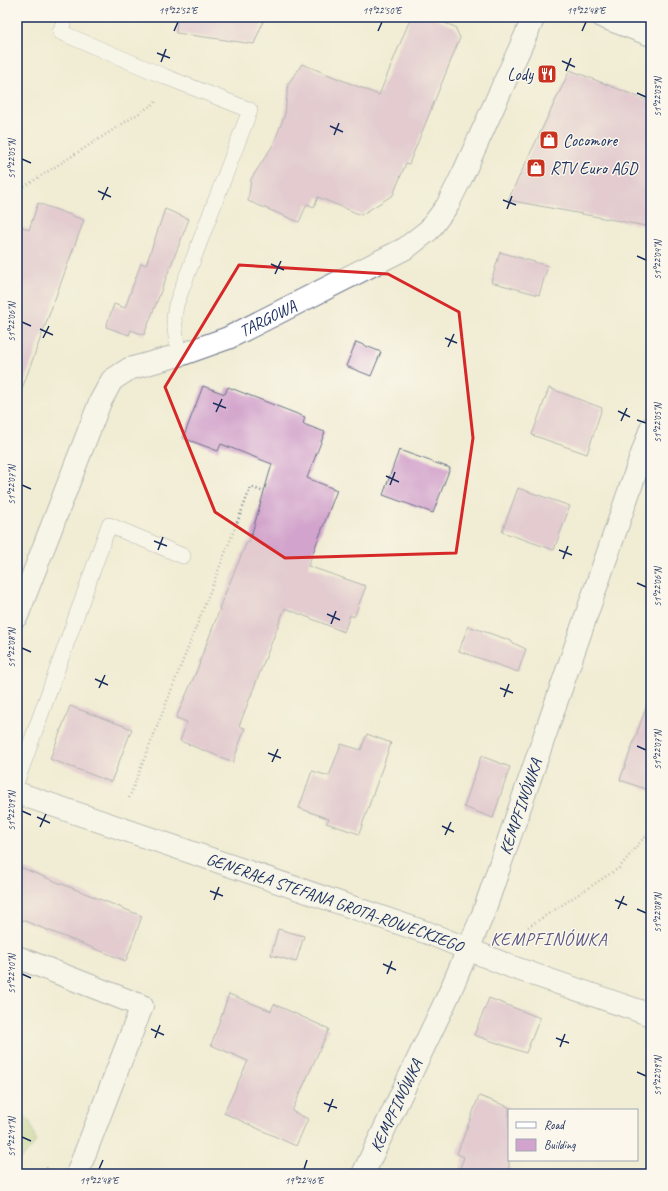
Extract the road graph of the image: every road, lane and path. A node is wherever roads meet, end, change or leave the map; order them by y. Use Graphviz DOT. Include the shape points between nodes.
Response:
graph roads {
  1 [pos="66,17"];
  2 [pos="534,17"];
  3 [pos="603,17"];
  4 [pos="651,35"];
  5 [pos="166,77"];
  6 [pos="17,190"];
  7 [pos="178,356"];
  8 [pos="651,428"];
  9 [pos="264,492"];
  10 [pos="182,556"];
  11 [pos="17,616"];
  12 [pos="17,781"];
  13 [pos="17,793"];
  14 [pos="129,798"];
  15 [pos="651,832"];
  16 [pos="528,928"];
  17 [pos="469,949"];
  18 [pos="17,957"];
  19 [pos="651,1015"];
  20 [pos="77,1174"];
  21 [pos="363,1174"];
  1 -- 5 [label="lane" via="60,32"];
  2 -- 7 [label="street, TARGOWA" via="463,174 447,206 429,230 406,248 228,338"];
  3 -- 4 [label="street"];
  5 -- 6 [label="path" via="155,103"];
  5 -- 7 [label="lane" via="250,110 176,305 174,318"];
  7 -- 11 [label="street, TARGOWA" via="129,369 112,380 100,402"];
  8 -- 17 [label="street, KEMPFINÓWKA" via="484,914"];
  9 -- 14 [label="path" via="251,487"];
  10 -- 12 [label="lane" via="109,525"];
  13 -- 17 [label="street, GENERAŁA STEFANA GROTA-ROWECKIEGO"];
  15 -- 16 [label="path" via="619,868"];
  17 -- 19 [label="street, GENERAŁA STEFANA GROTA-ROWECKIEGO" via="512,967"];
  17 -- 21 [label="street, KEMPFINÓWKA"];
  18 -- 20 [label="street" via="142,1006"];
}
